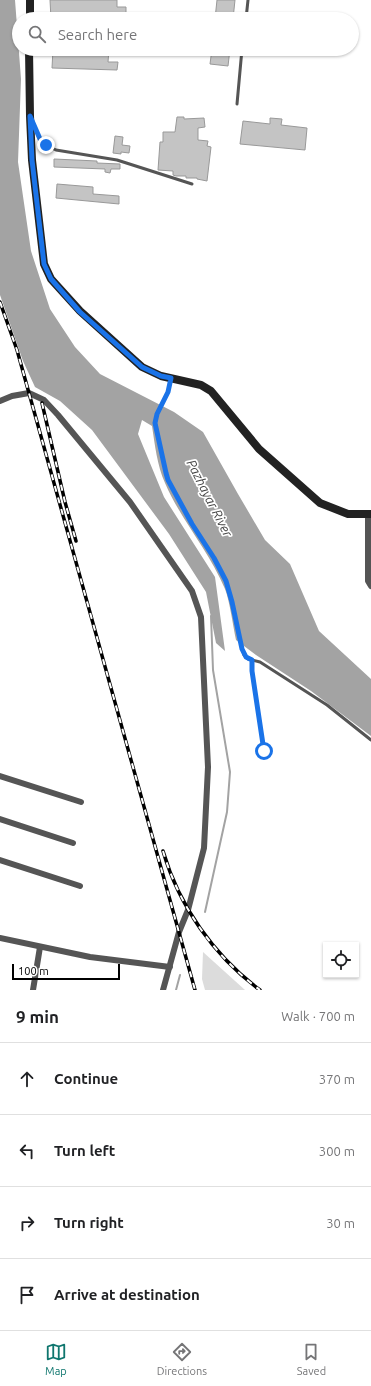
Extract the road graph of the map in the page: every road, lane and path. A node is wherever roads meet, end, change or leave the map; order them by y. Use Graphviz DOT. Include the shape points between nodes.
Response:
graph roads {
  1 [pos="30,0"];
  2 [pos="248,0"];
  3 [pos="30,12"];
  4 [pos="247,12"];
  5 [pos="29,56"];
  6 [pos="241,56"];
  7 [pos="237,104"];
  8 [pos="30,116"];
  9 [pos="192,184"];
  10 [pos="171,378"];
  11 [pos="0,401"];
  12 [pos="370,514"];
  13 [pos="371,586"];
  14 [pos="252,660"];
  15 [pos="371,740"];
  16 [pos="264,751"];
  17 [pos="0,776"];
  18 [pos="81,802"];
  19 [pos="0,819"];
  20 [pos="74,843"];
  21 [pos="0,860"];
  22 [pos="80,886"];
  23 [pos="0,938"];
  24 [pos="40,947"];
  25 [pos="170,967"];
  26 [pos="33,990"];
  27 [pos="164,990"];
  1 -- 3 [label="street"];
  2 -- 4 [label="lane"];
  5 -- 8 [label="street"];
  6 -- 7 [label="lane"];
  8 -- 9 [label="lane" via="40,139 56,150 117,160"];
  8 -- 10 [label="street" via="32,160 44,264 51,279 80,312 142,367"];
  10 -- 12 [label="street" via="201,385 211,391 259,449 320,503 348,514"];
  10 -- 14 [label="lane" via="155,423 168,480 226,581 242,649 246,657"];
  11 -- 25 [label="street" via="29,393 44,400 58,415 130,502 192,591 201,618 208,767 204,848"];
  12 -- 13 [label="street" via="368,581"];
  14 -- 15 [label="lane" via="260,662 328,705"];
  14 -- 16 [label="lane"];
  17 -- 18 [label="street"];
  19 -- 20 [label="street"];
  21 -- 22 [label="street"];
  23 -- 24 [label="street"];
  24 -- 25 [label="street" via="90,957"];
  24 -- 26 [label="street"];
  25 -- 27 [label="street"];
}
